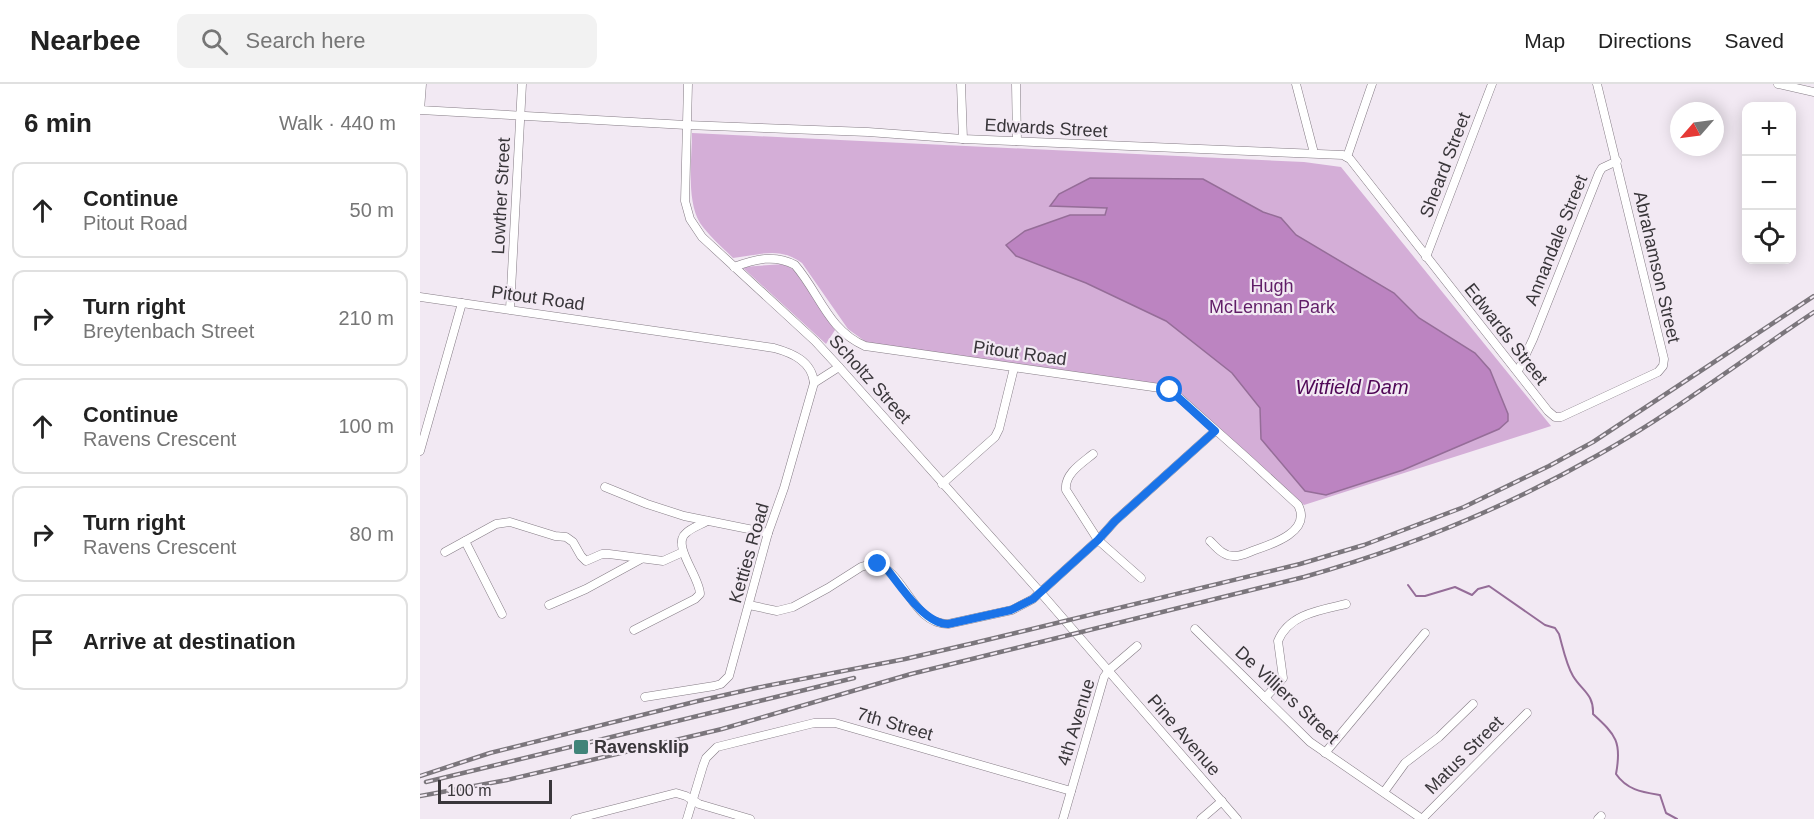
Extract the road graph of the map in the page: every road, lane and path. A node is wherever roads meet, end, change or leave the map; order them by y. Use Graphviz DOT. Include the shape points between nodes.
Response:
graph roads {
  1 [pos="422,84"];
  2 [pos="522,84"];
  3 [pos="688,84"];
  4 [pos="961,84"];
  5 [pos="1016,84"];
  6 [pos="1296,84"];
  7 [pos="1372,84"];
  8 [pos="1492,84"];
  9 [pos="1597,84"];
  10 [pos="1778,84"];
  11 [pos="1814,92"];
  12 [pos="420,110"];
  13 [pos="521,114"];
  14 [pos="686,125"];
  15 [pos="963,139"];
  16 [pos="1017,141"];
  17 [pos="1314,153"];
  18 [pos="1347,157"];
  19 [pos="1617,161"];
  20 [pos="1426,257"];
  21 [pos="734,267"];
  22 [pos="420,297"];
  23 [pos="462,303"];
  24 [pos="510,309"];
  25 [pos="839,366"];
  26 [pos="1014,368"];
  27 [pos="1518,371"];
  28 [pos="814,383"];
  29 [pos="1548,411"];
  30 [pos="1215,431"];
  31 [pos="420,451"];
  32 [pos="1093,454"];
  33 [pos="942,484"];
  34 [pos="605,487"];
  35 [pos="707,522"];
  36 [pos="768,533"];
  37 [pos="1098,540"];
  38 [pos="465,541"];
  39 [pos="1210,541"];
  40 [pos="445,552"];
  41 [pos="683,552"];
  42 [pos="642,558"];
  43 [pos="1141,578"];
  44 [pos="1041,593"];
  45 [pos="1346,604"];
  46 [pos="549,605"];
  47 [pos="749,605"];
  48 [pos="502,614"];
  49 [pos="1195,629"];
  50 [pos="634,630"];
  51 [pos="1425,633"];
  52 [pos="1137,646"];
  53 [pos="1109,670"];
  54 [pos="645,697"];
  55 [pos="1265,698"];
  56 [pos="1473,704"];
  57 [pos="1527,713"];
  58 [pos="1325,753"];
  59 [pos="1071,791"];
  60 [pos="1384,792"];
  61 [pos="692,800"];
  62 [pos="1222,801"];
  63 [pos="575,819"];
  64 [pos="687,819"];
  65 [pos="750,819"];
  66 [pos="1063,819"];
  67 [pos="1201,819"];
  68 [pos="1237,819"];
  69 [pos="1422,819"];
  1 -- 12 [label="street"];
  2 -- 13 [label="street, Lowther Street"];
  3 -- 14 [label="street, Scholtz Street"];
  4 -- 15 [label="street"];
  5 -- 16 [label="street"];
  6 -- 17 [label="street"];
  7 -- 18 [label="street"];
  8 -- 20 [label="street, Sheard Street"];
  9 -- 19 [label="street, Abrahamson Street"];
  10 -- 11 [label="street"];
  12 -- 13 [label="street, Edwards Street"];
  13 -- 14 [label="street, Edwards Street"];
  13 -- 24 [label="street, Lowther Street"];
  14 -- 15 [label="street, Edwards Street"];
  14 -- 21 [label="street, Scholtz Street" via="688,214 707,243"];
  15 -- 16 [label="street, Edwards Street"];
  16 -- 17 [label="street, Edwards Street"];
  17 -- 18 [label="street, Edwards Street"];
  18 -- 20 [label="street, Edwards Street"];
  19 -- 27 [label="street, Annandale Street" via="1599,173"];
  19 -- 29 [label="street, Abrahamson Street" via="1663,366 1658,372 1569,414 1555,417"];
  20 -- 27 [label="street, Edwards Street"];
  21 -- 25 [label="street, Scholtz Street"];
  21 -- 26 [label="street, Pitout Road" via="775,258 791,263 840,330 866,346"];
  22 -- 23 [label="street, Pitout Road"];
  23 -- 24 [label="street, Pitout Road"];
  23 -- 31 [label="street"];
  24 -- 28 [label="street, Pitout Road" via="774,348 804,362 813,373"];
  25 -- 28 [label="street"];
  25 -- 33 [label="street, Scholtz Street"];
  26 -- 30 [label="street, Pitout Road" via="1167,389"];
  26 -- 33 [label="street" via="995,437"];
  27 -- 29 [label="street, Edwards Street"];
  28 -- 36 [label="street, Ketties Road"];
  30 -- 37 [label="street"];
  30 -- 39 [label="street, Pitout Road" via="1301,511 1299,523 1275,544 1230,556"];
  32 -- 37 [label="street" via="1065,483"];
  33 -- 44 [label="street, Scholtz Street"];
  34 -- 35 [label="street"];
  35 -- 36 [label="street"];
  35 -- 41 [label="street" via="685,534"];
  36 -- 47 [label="street, Ketties Road"];
  37 -- 43 [label="street"];
  37 -- 44 [label="street"];
  38 -- 40 [label="street"];
  38 -- 42 [label="street" via="496,524 510,522 566,537 586,561 602,554"];
  38 -- 48 [label="street"];
  41 -- 42 [label="street" via="667,561"];
  41 -- 50 [label="street" via="700,594"];
  42 -- 46 [label="street"];
  44 -- 47 [label="street" via="1011,610 939,623 926,616 886,568 870,563 793,607 777,611"];
  44 -- 53 [label="street, Scholtz Street"];
  45 -- 55 [label="street" via="1303,615 1280,636 1283,678"];
  47 -- 54 [label="street, Ketties Road" via="731,671 724,681"];
  49 -- 55 [label="street, De Villiers Street"];
  51 -- 58 [label="street"];
  52 -- 53 [label="street, 4th Avenue"];
  53 -- 59 [label="street, 4th Avenue" via="1100,686"];
  53 -- 62 [label="street, Pine Avenue"];
  55 -- 58 [label="street, De Villiers Street"];
  56 -- 60 [label="street" via="1405,763"];
  57 -- 69 [label="street, Matus Street"];
  58 -- 60 [label="street, De Villiers Street"];
  59 -- 61 [label="street, 7th Street" via="835,723 814,723 725,744 711,751"];
  59 -- 66 [label="street, 4th Avenue"];
  60 -- 69 [label="street, De Villiers Street"];
  61 -- 63 [label="street" via="676,793"];
  61 -- 64 [label="street"];
  61 -- 65 [label="street"];
  62 -- 67 [label="street"];
  62 -- 68 [label="street, Pine Avenue"];
}
